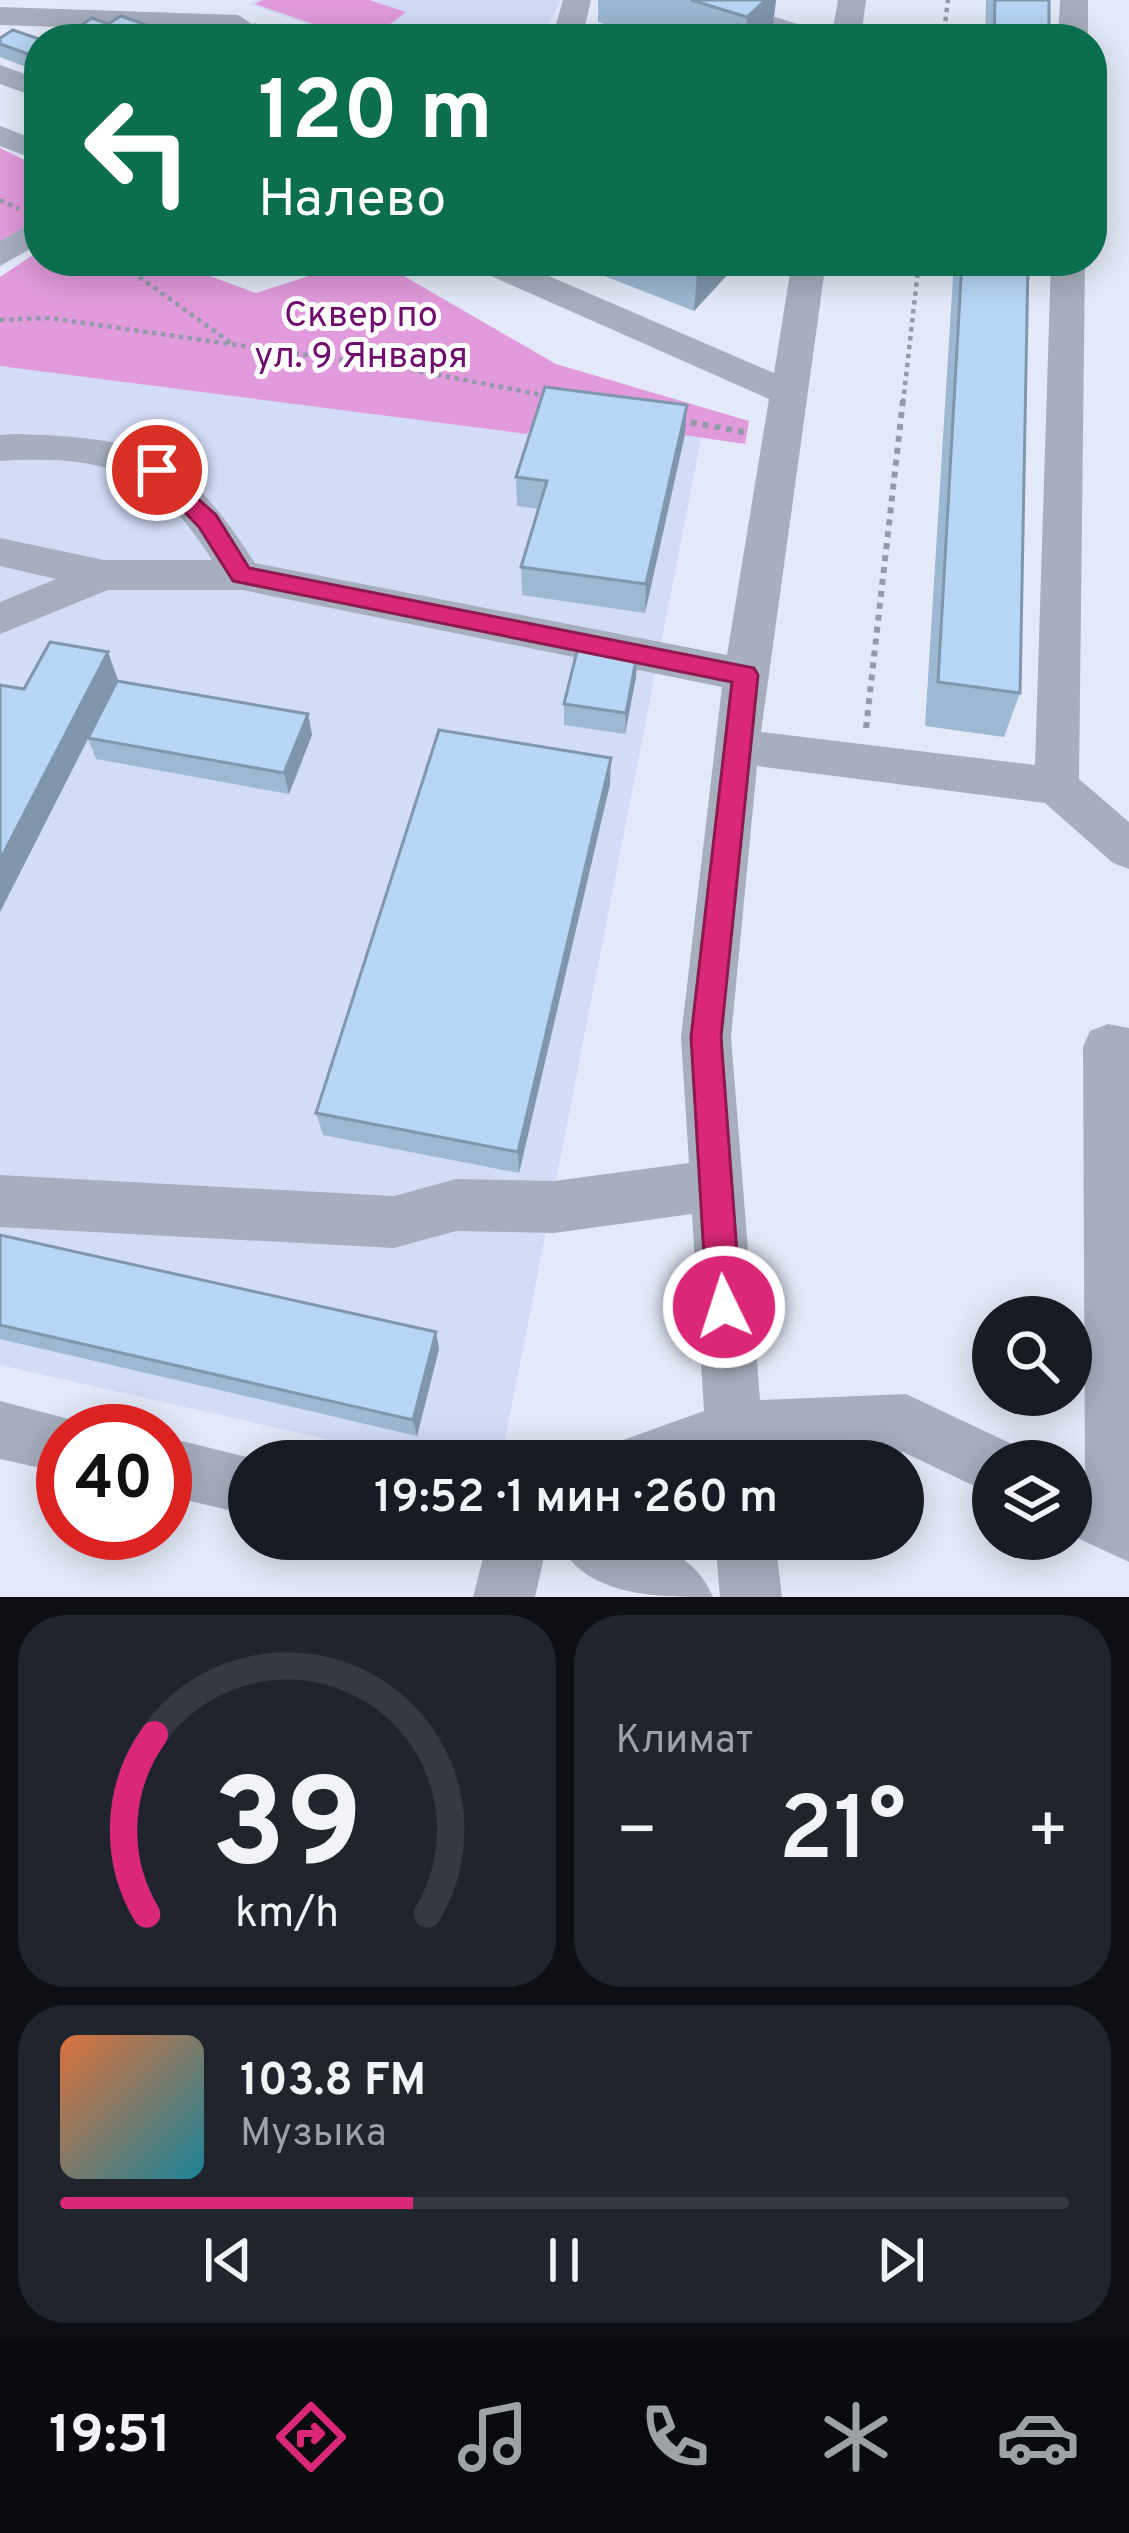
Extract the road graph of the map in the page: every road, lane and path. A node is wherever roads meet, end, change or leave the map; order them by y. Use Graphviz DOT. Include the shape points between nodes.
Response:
graph roads {
  1 [pos="690,0"];
  2 [pos="184,10"];
  3 [pos="0,16"];
  4 [pos="93,24"];
  5 [pos="238,24"];
  6 [pos="769,24"];
  7 [pos="138,276"];
  8 [pos="514,276"];
  9 [pos="807,276"];
  10 [pos="917,276"];
  11 [pos="1068,276"];
  12 [pos="0,320"];
  13 [pos="233,345"];
  14 [pos="551,396"];
  15 [pos="785,416"];
  16 [pos="666,418"];
  17 [pos="0,448"];
  18 [pos="0,552"];
  19 [pos="104,575"];
  20 [pos="242,575"];
  21 [pos="0,619"];
  22 [pos="745,675"];
  23 [pos="737,746"];
  24 [pos="862,762"];
  25 [pos="1057,786"];
  26 [pos="1129,850"];
  27 [pos="1129,1051"];
  28 [pos="716,1185"];
  29 [pos="0,1202"];
  30 [pos="0,1430"];
  31 [pos="36,1438"];
  32 [pos="734,1440"];
  33 [pos="781,1440"];
  34 [pos="972,1456"];
  35 [pos="192,1472"];
  36 [pos="228,1480"];
  37 [pos="1105,1520"];
  38 [pos="621,1560"];
  39 [pos="748,1560"];
  40 [pos="682,1597"];
  41 [pos="752,1597"];
  1 -- 6 [label="street"];
  2 -- 5 [label="street"];
  3 -- 4 [label="street"];
  7 -- 13 [label="path"];
  8 -- 15 [label="street"];
  9 -- 15 [label="street"];
  10 -- 24 [label="path"];
  11 -- 25 [label="street"];
  12 -- 13 [label="path" via="49,318"];
  13 -- 14 [label="path"];
  15 -- 16 [label="path"];
  15 -- 22 [label="street"];
  17 -- 20 [label="street" via="29,444 157,470 207,521"];
  18 -- 19 [label="street"];
  19 -- 20 [label="street"];
  19 -- 21 [label="street"];
  20 -- 22 [label="street"];
  22 -- 23 [label="street"];
  23 -- 24 [label="street"];
  23 -- 28 [label="street" via="706,1037"];
  24 -- 25 [label="street"];
  25 -- 26 [label="street"];
  27 -- 37 [label="street" via="1108,1047"];
  28 -- 29 [label="street" via="554,1207 456,1205 394,1222"];
  28 -- 32 [label="street"];
  30 -- 31 [label="street"];
  33 -- 34 [label="street" via="907,1424"];
  35 -- 36 [label="street"];
  38 -- 40 [label="street"];
  39 -- 41 [label="street"];
}
